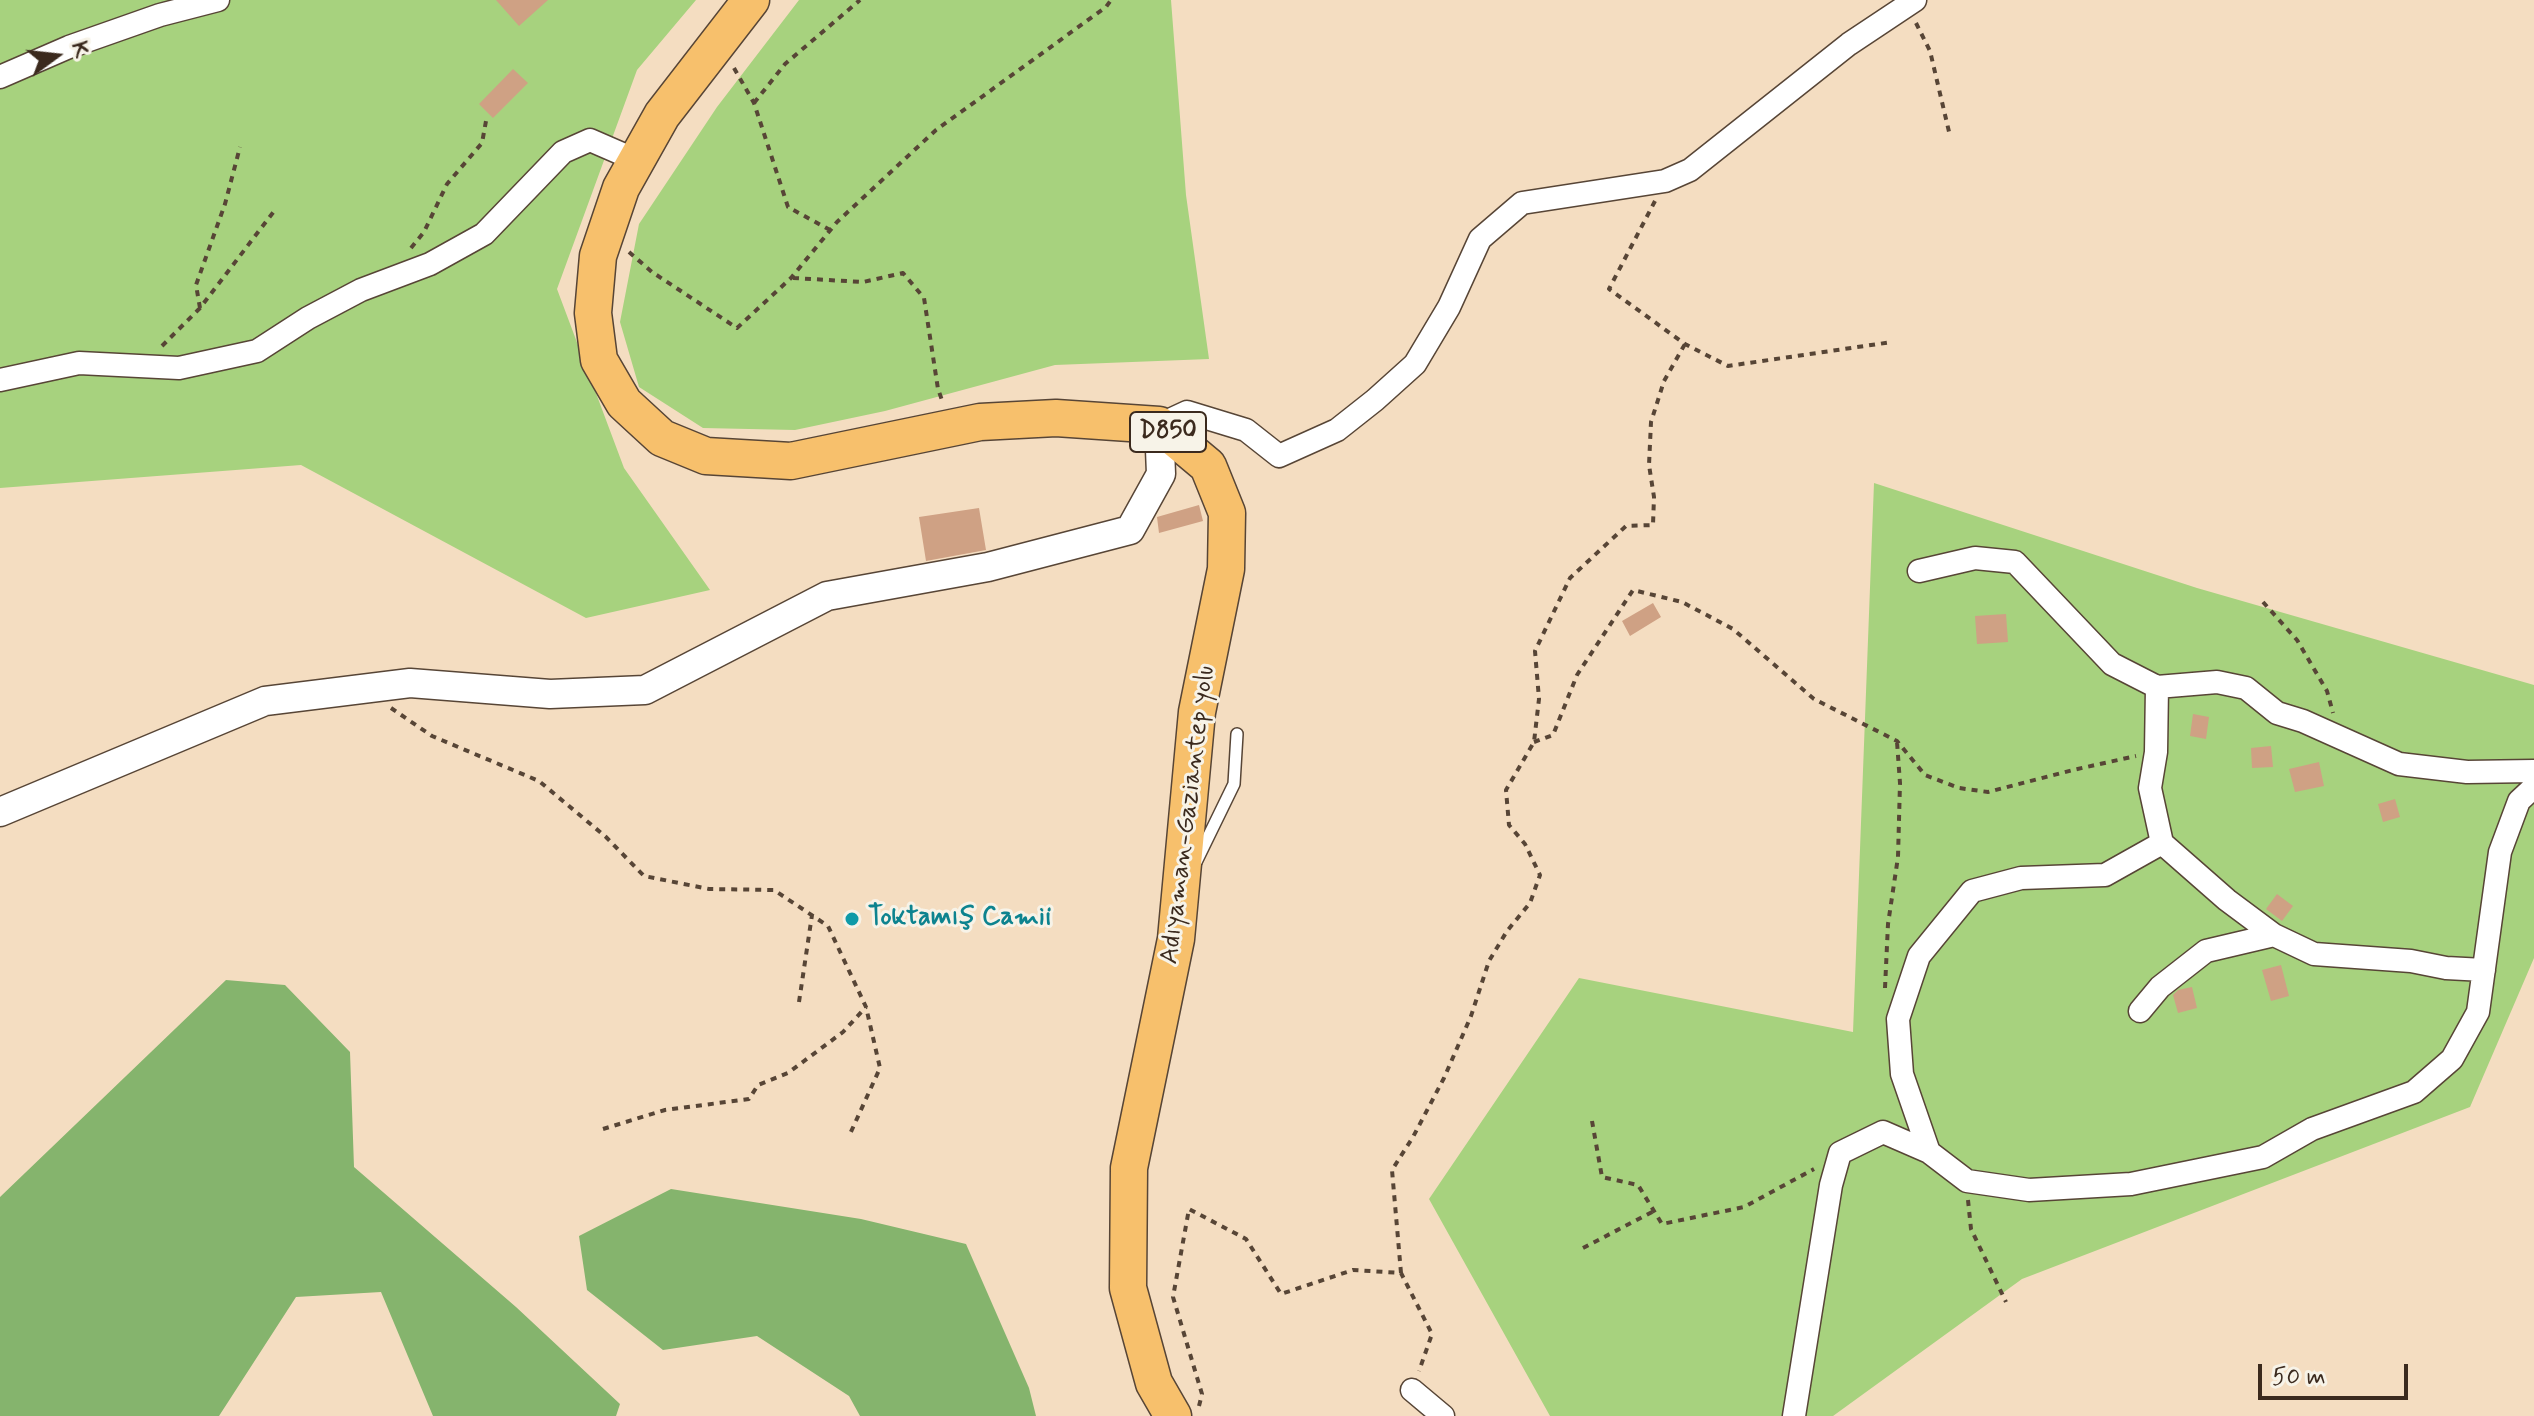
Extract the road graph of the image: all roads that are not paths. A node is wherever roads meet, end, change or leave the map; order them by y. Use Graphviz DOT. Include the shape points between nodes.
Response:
graph roads {
  1 [pos="218,0"];
  2 [pos="751,0"];
  3 [pos="1912,2"];
  4 [pos="0,77"];
  5 [pos="636,160"];
  6 [pos="0,380"];
  7 [pos="1159,425"];
  8 [pos="1919,571"];
  9 [pos="2157,687"];
  10 [pos="1237,734"];
  11 [pos="2534,771"];
  12 [pos="2534,787"];
  13 [pos="0,812"];
  14 [pos="2162,843"];
  15 [pos="1180,895"];
  16 [pos="2274,935"];
  17 [pos="2484,970"];
  18 [pos="2140,1011"];
  19 [pos="1929,1152"];
  20 [pos="1412,1390"];
  21 [pos="1173,1416"];
  22 [pos="1443,1416"];
  23 [pos="1794,1416"];
  1 -- 4 [label="street" via="69,47"];
  2 -- 5 [label="main road, D850" via="662,115"];
  3 -- 7 [label="street" via="1849,44 1690,170 1665,181 1522,203 1480,239 1415,364 1337,430 1279,456 1246,430 1187,412"];
  5 -- 6 [label="street" via="590,140 563,152 484,234 430,264 361,290 257,351 179,368 79,363"];
  5 -- 7 [label="main road, D850" via="598,256 593,313 599,360 624,403 662,438 706,456 791,461 980,422 1056,418"];
  7 -- 13 [label="street" via="1161,474 1130,530 988,567 827,596 645,690 550,694 410,683 265,701"];
  7 -- 15 [label="main road, Adıyaman-Gaziantep yolu / D850" via="1208,466 1227,513 1226,569 1197,712"];
  8 -- 9 [label="street" via="1975,558 2015,562 2112,664"];
  9 -- 11 [label="street" via="2217,682 2246,688 2277,713 2399,764 2467,772"];
  9 -- 14 [label="street" via="2150,788"];
  10 -- 15 [label="lane" via="1234,784"];
  12 -- 17 [label="street" via="2519,801 2500,852"];
  14 -- 16 [label="street"];
  14 -- 19 [label="street" via="2105,875 2021,878 1972,891 1919,956 1898,1019 1902,1074"];
  15 -- 21 [label="main road, Adıyaman-Gaziantep yolu / D850" via="1176,939 1129,1168 1128,1288 1154,1383"];
  16 -- 17 [label="street" via="2314,954"];
  16 -- 18 [label="street" via="2206,951 2160,987"];
  17 -- 19 [label="street" via="2478,1012 2452,1059 2414,1092 2312,1129 2263,1157 2131,1184 2029,1190 1967,1181"];
  19 -- 23 [label="street" via="1883,1132 1840,1153"];
  20 -- 22 [label="street"];
}
